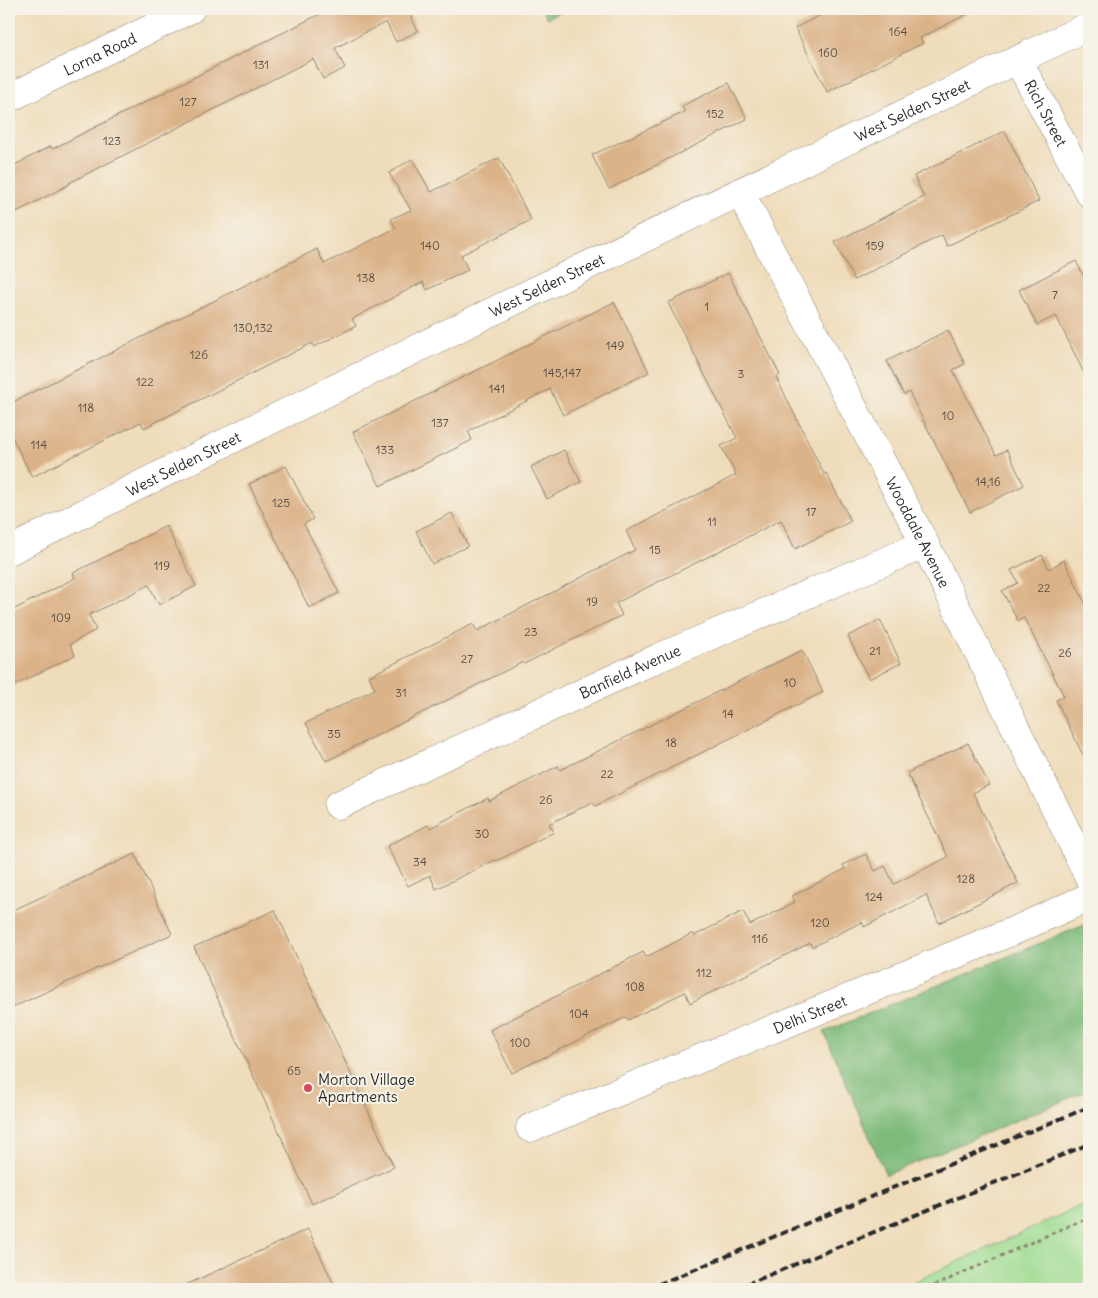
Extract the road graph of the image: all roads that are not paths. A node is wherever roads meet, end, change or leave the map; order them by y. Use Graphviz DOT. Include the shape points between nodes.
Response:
graph roads {
  1 [pos="191,9"];
  2 [pos="1089,26"];
  3 [pos="1018,60"];
  4 [pos="9,98"];
  5 [pos="740,192"];
  6 [pos="1089,193"];
  7 [pos="924,544"];
  8 [pos="9,551"];
  9 [pos="338,805"];
  10 [pos="1089,877"];
  11 [pos="1089,897"];
  12 [pos="530,1128"];
  1 -- 4 [label="street, Lorna Road"];
  2 -- 3 [label="street, West Selden Street"];
  3 -- 5 [label="street, West Selden Street"];
  3 -- 6 [label="street, Rich Street"];
  5 -- 7 [label="street, Wooddale Avenue"];
  5 -- 8 [label="street, West Selden Street"];
  7 -- 9 [label="street, Banfield Avenue" via="658,658"];
  7 -- 10 [label="street, Wooddale Avenue"];
  11 -- 12 [label="street, Delhi Street"];
}
